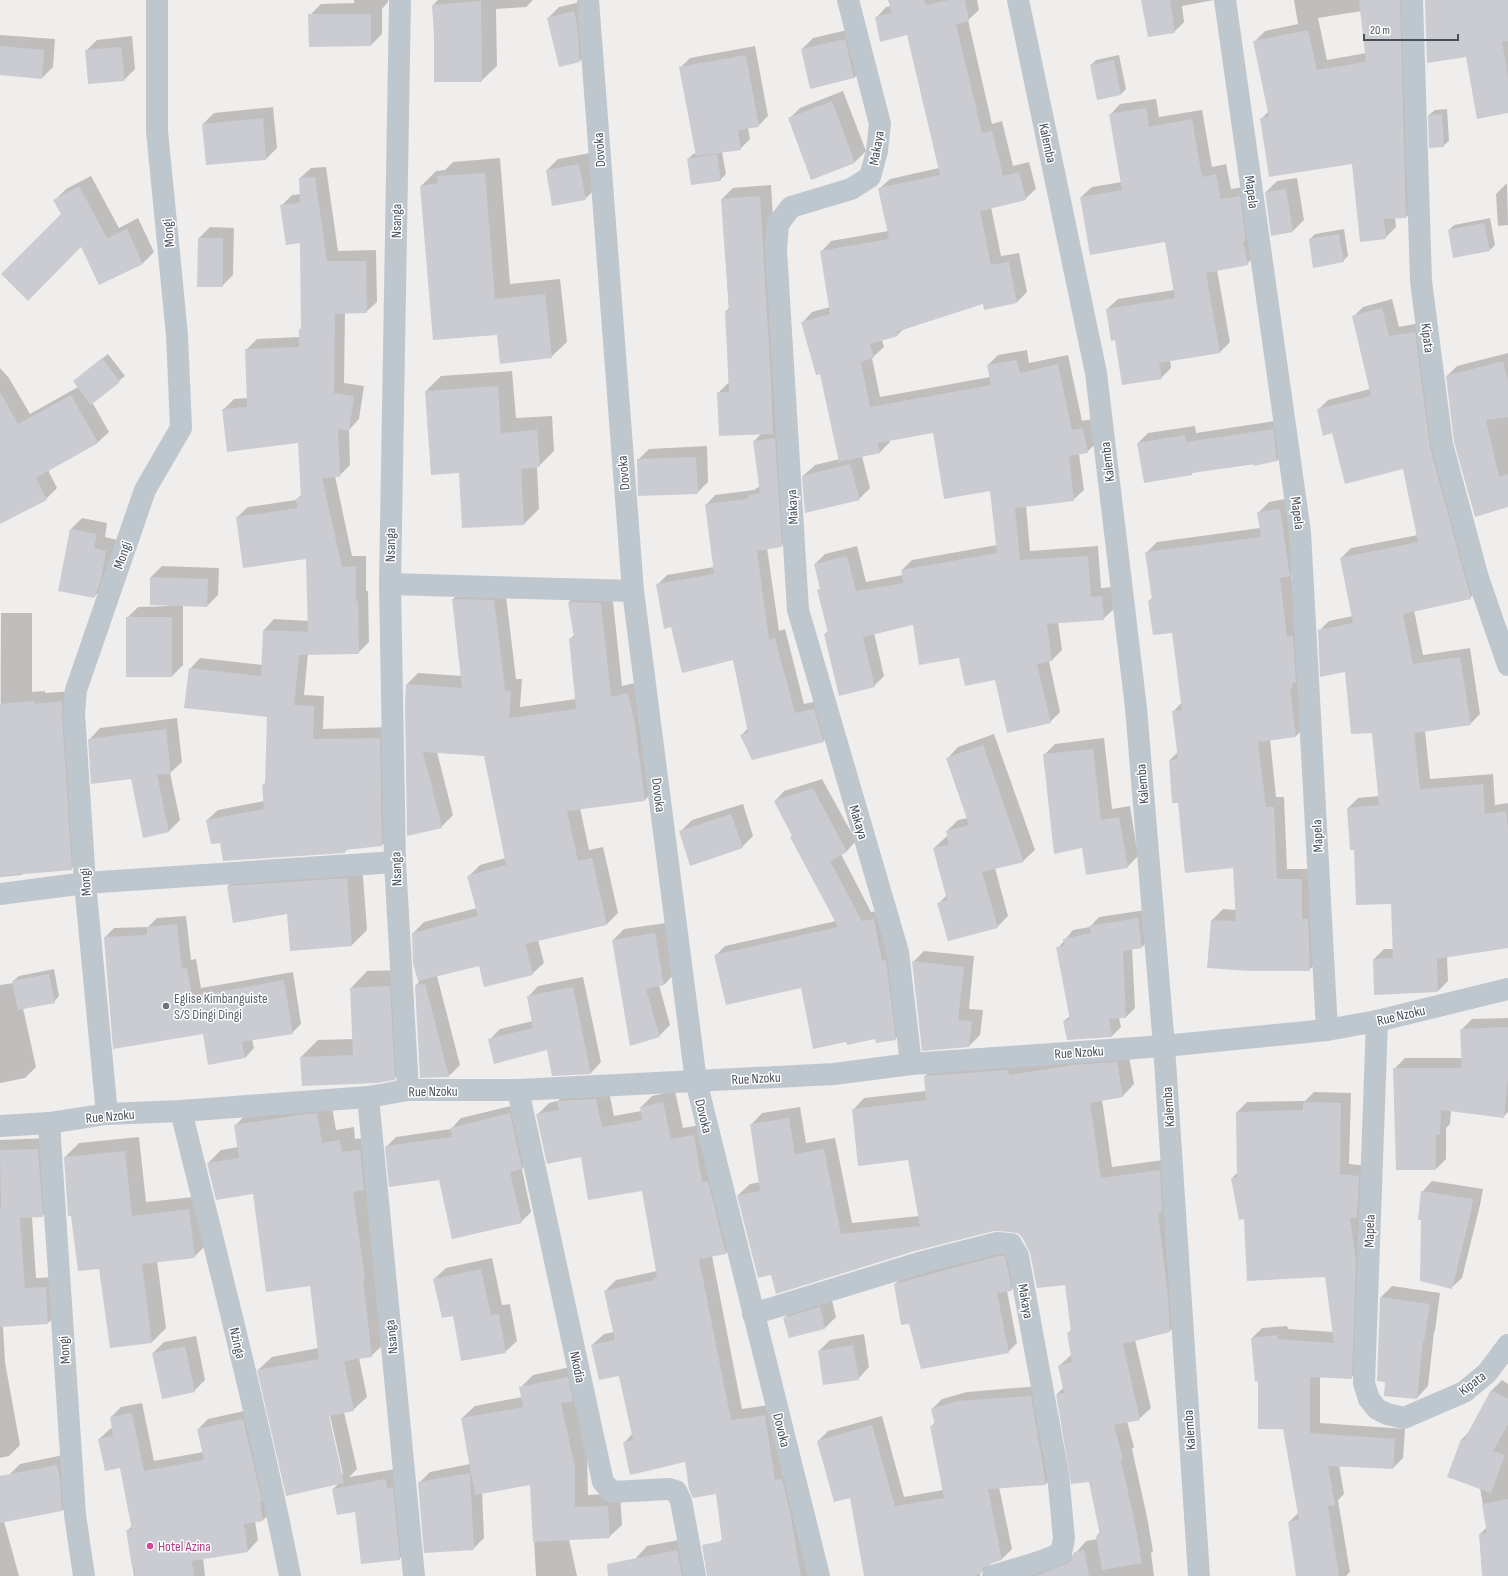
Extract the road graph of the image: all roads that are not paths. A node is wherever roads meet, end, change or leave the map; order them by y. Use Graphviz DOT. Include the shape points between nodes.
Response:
graph roads {
  1 [pos="157,0"];
  2 [pos="400,0"];
  3 [pos="588,0"];
  4 [pos="848,0"];
  5 [pos="1018,0"];
  6 [pos="1225,0"];
  7 [pos="1412,0"];
  8 [pos="390,584"];
  9 [pos="633,592"];
  10 [pos="1508,665"];
  11 [pos="395,862"];
  12 [pos="85,883"];
  13 [pos="0,894"];
  14 [pos="1508,989"];
  15 [pos="1377,1021"];
  16 [pos="1327,1030"];
  17 [pos="1164,1046"];
  18 [pos="910,1064"];
  19 [pos="696,1081"];
  20 [pos="408,1090"];
  21 [pos="518,1090"];
  22 [pos="368,1097"];
  23 [pos="181,1111"];
  24 [pos="107,1114"];
  25 [pos="49,1122"];
  26 [pos="0,1126"];
  27 [pos="754,1314"];
  28 [pos="1508,1345"];
  29 [pos="1404,1418"];
  30 [pos="84,1576"];
  31 [pos="290,1576"];
  32 [pos="414,1576"];
  33 [pos="695,1576"];
  34 [pos="819,1576"];
  35 [pos="994,1576"];
  36 [pos="1199,1576"];
  1 -- 12 [label="street, Mongi" via="157,131 177,335 181,428 145,490 76,690 74,713"];
  2 -- 8 [label="street, Nsanga"];
  3 -- 9 [label="street, Dovoka"];
  4 -- 18 [label="street, Makaya" via="880,124 877,151 870,177 851,189 791,207 778,224 777,258 798,610 898,952"];
  5 -- 17 [label="street, Kalemba" via="1096,373 1136,708"];
  6 -- 16 [label="street, Mapela" via="1300,532"];
  7 -- 10 [label="street, Kipata" via="1421,281 1442,444 1478,578"];
  8 -- 9 [label="street"];
  8 -- 11 [label="street, Nsanga"];
  9 -- 19 [label="street, Dovoka"];
  11 -- 12 [label="street"];
  11 -- 20 [label="street, Nsanga"];
  12 -- 13 [label="street"];
  12 -- 24 [label="street, Mongi"];
  14 -- 15 [label="street, Rue Nzoku"];
  15 -- 16 [label="street, Rue Nzoku"];
  15 -- 29 [label="street, Mapela" via="1364,1383 1377,1409"];
  16 -- 17 [label="street, Rue Nzoku"];
  17 -- 18 [label="street, Rue Nzoku"];
  17 -- 36 [label="street, Kalemba"];
  18 -- 19 [label="street, Rue Nzoku" via="834,1074"];
  19 -- 21 [label="street, Rue Nzoku"];
  19 -- 27 [label="street, Dovoka"];
  20 -- 21 [label="street, Rue Nzoku"];
  20 -- 22 [label="street, Rue Nzoku"];
  21 -- 33 [label="street, Nkodia" via="603,1482 612,1492 669,1489 676,1491"];
  22 -- 23 [label="street, Rue Nzoku"];
  22 -- 32 [label="street, Nsanga"];
  23 -- 24 [label="street, Rue Nzoku"];
  23 -- 31 [label="street, Nzinga" via="236,1336"];
  24 -- 25 [label="street, Rue Nzoku"];
  25 -- 26 [label="street, Rue Nzoku"];
  25 -- 30 [label="street, Mongi" via="75,1515"];
  27 -- 34 [label="street, Dovoka"];
  27 -- 35 [label="street, Makaya" via="919,1263 997,1243 1011,1244 1018,1256 1057,1467 1064,1539 1061,1553 1047,1560"];
  28 -- 29 [label="street, Kipata" via="1487,1373 1464,1392"];
}
